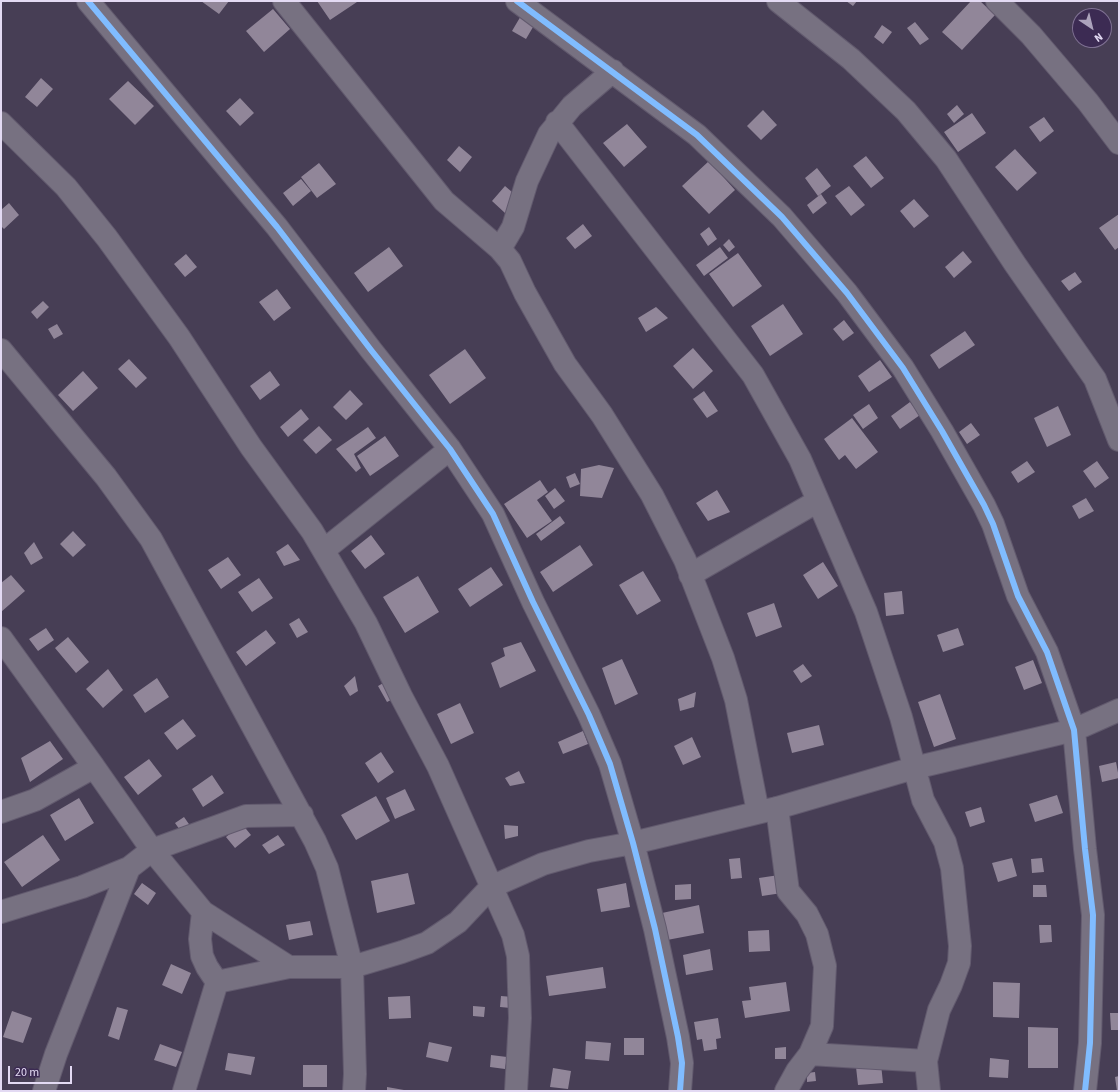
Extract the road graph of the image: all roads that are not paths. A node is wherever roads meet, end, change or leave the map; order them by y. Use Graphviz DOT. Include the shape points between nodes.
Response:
graph roads {
  1 [pos="88,1"];
  2 [pos="284,1"];
  3 [pos="517,1"];
  4 [pos="778,1"];
  5 [pos="997,1"];
  6 [pos="613,71"];
  7 [pos="557,122"];
  8 [pos="1,123"];
  9 [pos="1119,143"];
  10 [pos="500,249"];
  11 [pos="1,350"];
  12 [pos="1119,440"];
  13 [pos="450,449"];
  14 [pos="818,501"];
  15 [pos="324,550"];
  16 [pos="690,575"];
  17 [pos="1,638"];
  18 [pos="1119,710"];
  19 [pos="1074,730"];
  20 [pos="94,767"];
  21 [pos="914,768"];
  22 [pos="767,810"];
  23 [pos="1,812"];
  24 [pos="302,815"];
  25 [pos="633,843"];
  26 [pos="152,850"];
  27 [pos="129,868"];
  28 [pos="491,887"];
  29 [pos="1,912"];
  30 [pos="203,912"];
  31 [pos="289,967"];
  32 [pos="352,967"];
  33 [pos="217,982"];
  34 [pos="810,1054"];
  35 [pos="926,1061"];
  36 [pos="44,1091"];
  37 [pos="184,1091"];
  38 [pos="354,1091"];
  39 [pos="516,1091"];
  40 [pos="680,1091"];
  41 [pos="786,1091"];
  42 [pos="929,1091"];
  43 [pos="1085,1091"];
  1 -- 13 [label="street" via="277,227"];
  2 -- 10 [label="street" via="444,201"];
  3 -- 6 [label="street"];
  4 -- 12 [label="street" via="851,59 906,111 946,159 1095,379"];
  5 -- 9 [label="street" via="1050,57"];
  6 -- 7 [label="street"];
  6 -- 19 [label="street" via="697,135 782,217 847,293 903,368 942,431 993,524 1018,596 1056,672"];
  7 -- 10 [label="street" via="544,142 527,181 513,227"];
  7 -- 14 [label="street" via="753,375 800,460"];
  8 -- 15 [label="street" via="66,187 107,238 179,337 251,447"];
  10 -- 16 [label="street" via="510,261 565,364 602,414 652,495"];
  11 -- 24 [label="street" via="106,477 151,539"];
  13 -- 15 [label="street"];
  13 -- 25 [label="street" via="493,514 589,715 610,764"];
  14 -- 16 [label="street"];
  14 -- 21 [label="street" via="866,612 901,717"];
  15 -- 28 [label="street" via="366,623 438,766"];
  16 -- 22 [label="street" via="723,658"];
  17 -- 20 [label="street"];
  18 -- 19 [label="street"];
  19 -- 21 [label="street"];
  19 -- 43 [label="street" via="1093,915 1090,1044"];
  20 -- 23 [label="street" via="35,800"];
  20 -- 26 [label="street"];
  21 -- 22 [label="street"];
  21 -- 35 [label="street" via="923,800 949,854 960,946 959,963 939,1010"];
  22 -- 25 [label="street"];
  22 -- 34 [label="street" via="788,891 807,914 818,934 825,966 822,1026"];
  24 -- 26 [label="street" via="246,816"];
  24 -- 32 [label="street" via="327,868"];
  25 -- 28 [label="street" via="589,851 543,864"];
  25 -- 40 [label="street" via="678,1037 682,1062"];
  26 -- 27 [label="street"];
  26 -- 30 [label="street"];
  27 -- 29 [label="street" via="82,887"];
  27 -- 36 [label="street"];
  28 -- 32 [label="street" via="458,922 427,943"];
  28 -- 39 [label="street" via="501,905 518,956 520,1018"];
  30 -- 31 [label="street"];
  30 -- 33 [label="street" via="200,939 202,956"];
  31 -- 32 [label="street"];
  31 -- 33 [label="street"];
  32 -- 38 [label="street"];
  33 -- 37 [label="street"];
  34 -- 35 [label="street"];
  34 -- 41 [label="street"];
  35 -- 42 [label="street"];
}
